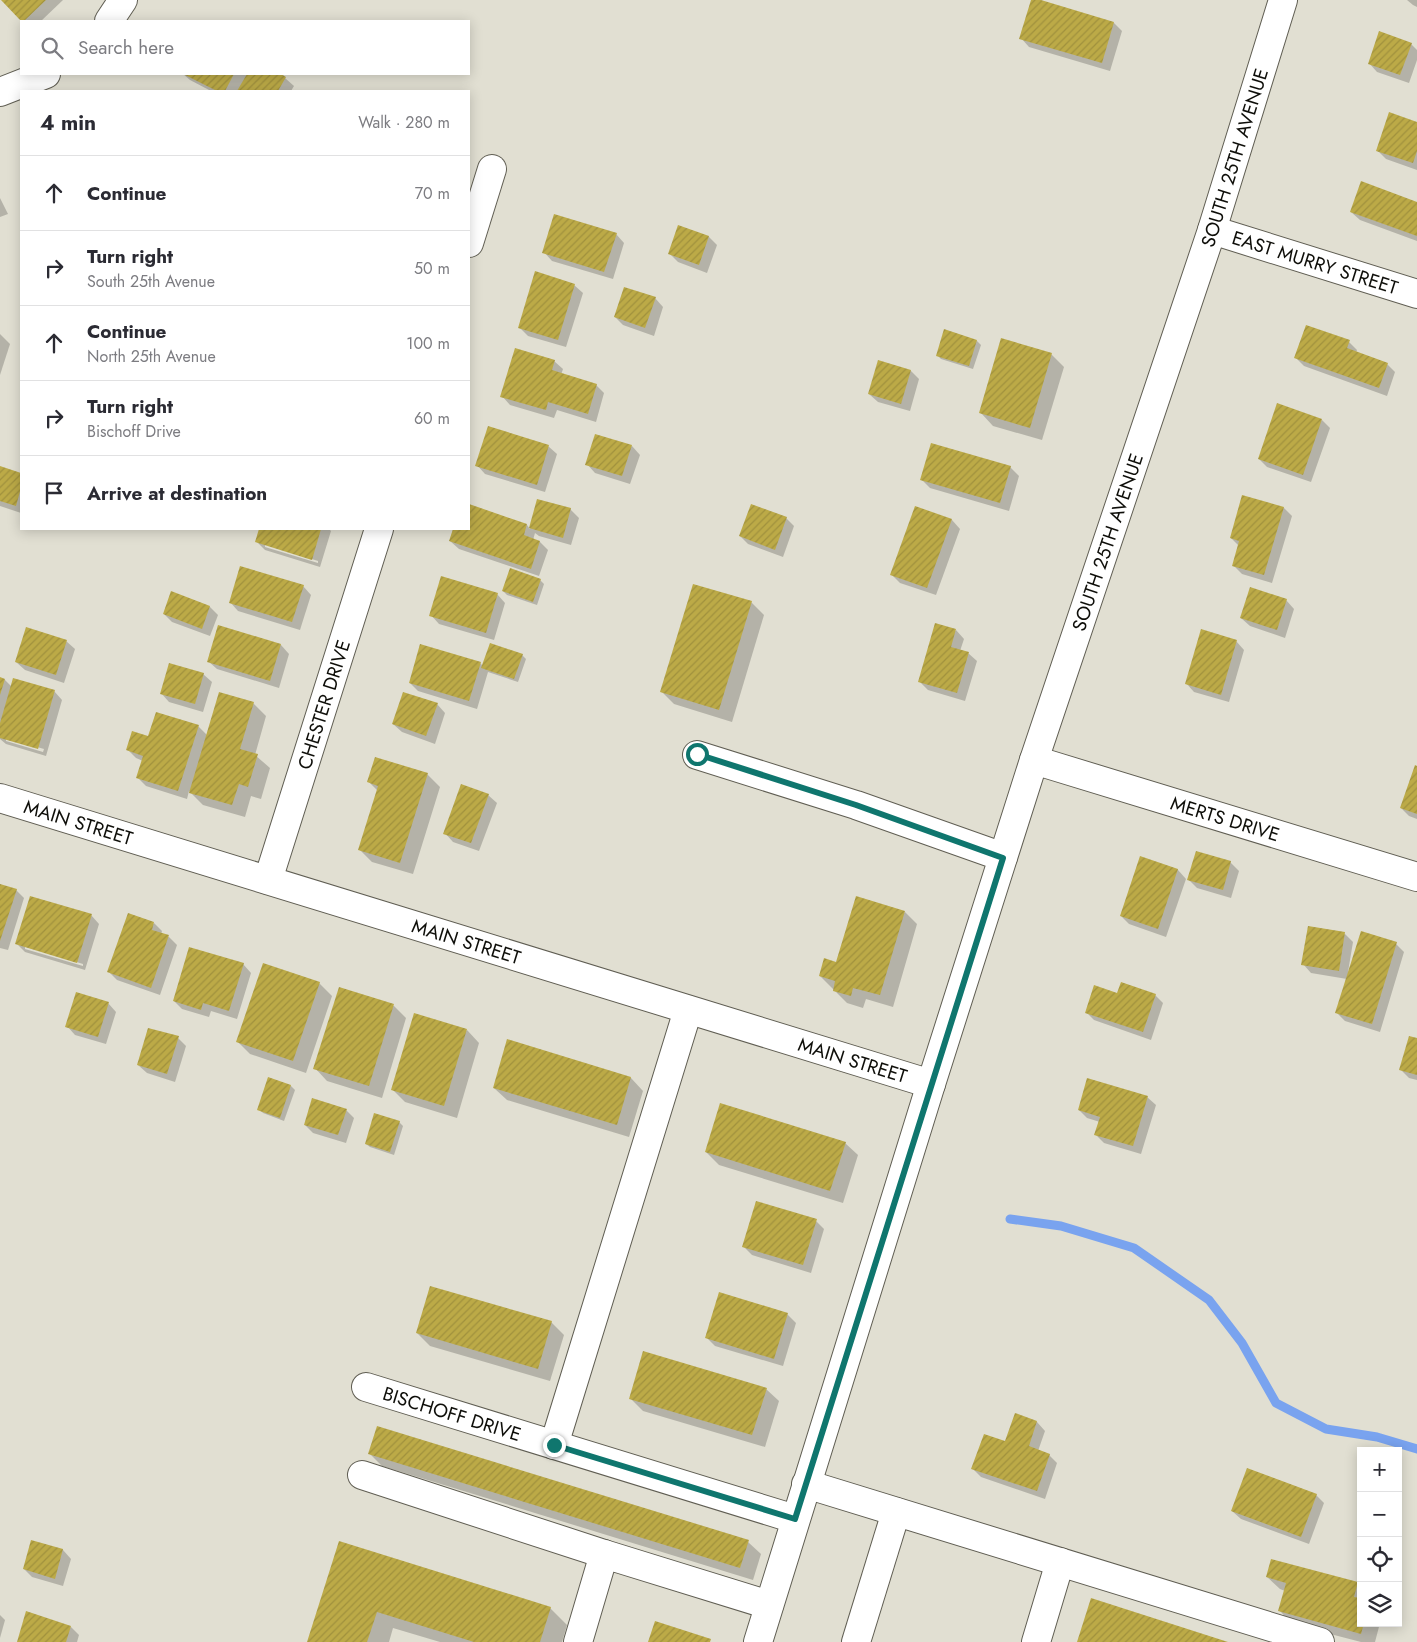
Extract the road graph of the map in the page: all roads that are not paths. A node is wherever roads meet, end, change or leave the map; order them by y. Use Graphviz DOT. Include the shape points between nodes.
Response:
graph roads {
  1 [pos="123,0"];
  2 [pos="1284,0"];
  3 [pos="110,20"];
  4 [pos="43,75"];
  5 [pos="0,92"];
  6 [pos="492,169"];
  7 [pos="1212,230"];
  8 [pos="470,240"];
  9 [pos="1417,294"];
  10 [pos="379,530"];
  11 [pos="697,754"];
  12 [pos="1034,760"];
  13 [pos="0,798"];
  14 [pos="1003,858"];
  15 [pos="1417,877"];
  16 [pos="268,880"];
  17 [pos="688,1010"];
  18 [pos="931,1084"];
  19 [pos="366,1387"];
  20 [pos="554,1445"];
  21 [pos="362,1475"];
  22 [pos="806,1484"];
  23 [pos="896,1512"];
  24 [pos="795,1519"];
  25 [pos="604,1554"];
  26 [pos="1060,1562"];
  27 [pos="769,1605"];
  28 [pos="578,1642"];
  29 [pos="758,1642"];
  30 [pos="856,1642"];
  31 [pos="1036,1642"];
  32 [pos="1320,1642"];
  1 -- 3 [label="street"];
  2 -- 7 [label="street, SOUTH 25TH AVENUE"];
  4 -- 5 [label="street"];
  6 -- 8 [label="street"];
  7 -- 9 [label="street, EAST MURRY STREET"];
  7 -- 12 [label="street, SOUTH 25TH AVENUE"];
  10 -- 16 [label="street, CHESTER DRIVE"];
  11 -- 14 [label="street" via="856,805"];
  12 -- 14 [label="street, SOUTH 25TH AVENUE"];
  12 -- 15 [label="street, MERTS DRIVE"];
  13 -- 16 [label="street, MAIN STREET"];
  14 -- 18 [label="street, SOUTH 25TH AVENUE"];
  16 -- 17 [label="street, MAIN STREET"];
  17 -- 18 [label="street, MAIN STREET"];
  17 -- 20 [label="street"];
  18 -- 22 [label="street, SOUTH 25TH AVENUE"];
  19 -- 20 [label="street, BISCHOFF DRIVE"];
  20 -- 24 [label="street, BISCHOFF DRIVE"];
  21 -- 25 [label="street"];
  22 -- 23 [label="street"];
  22 -- 24 [label="street, SOUTH 25TH AVENUE"];
  23 -- 26 [label="street"];
  23 -- 30 [label="street"];
  24 -- 27 [label="street, SOUTH 25TH AVENUE"];
  25 -- 27 [label="street"];
  25 -- 28 [label="street"];
  26 -- 31 [label="street"];
  26 -- 32 [label="street"];
  27 -- 29 [label="street, SOUTH 25TH AVENUE"];
}
